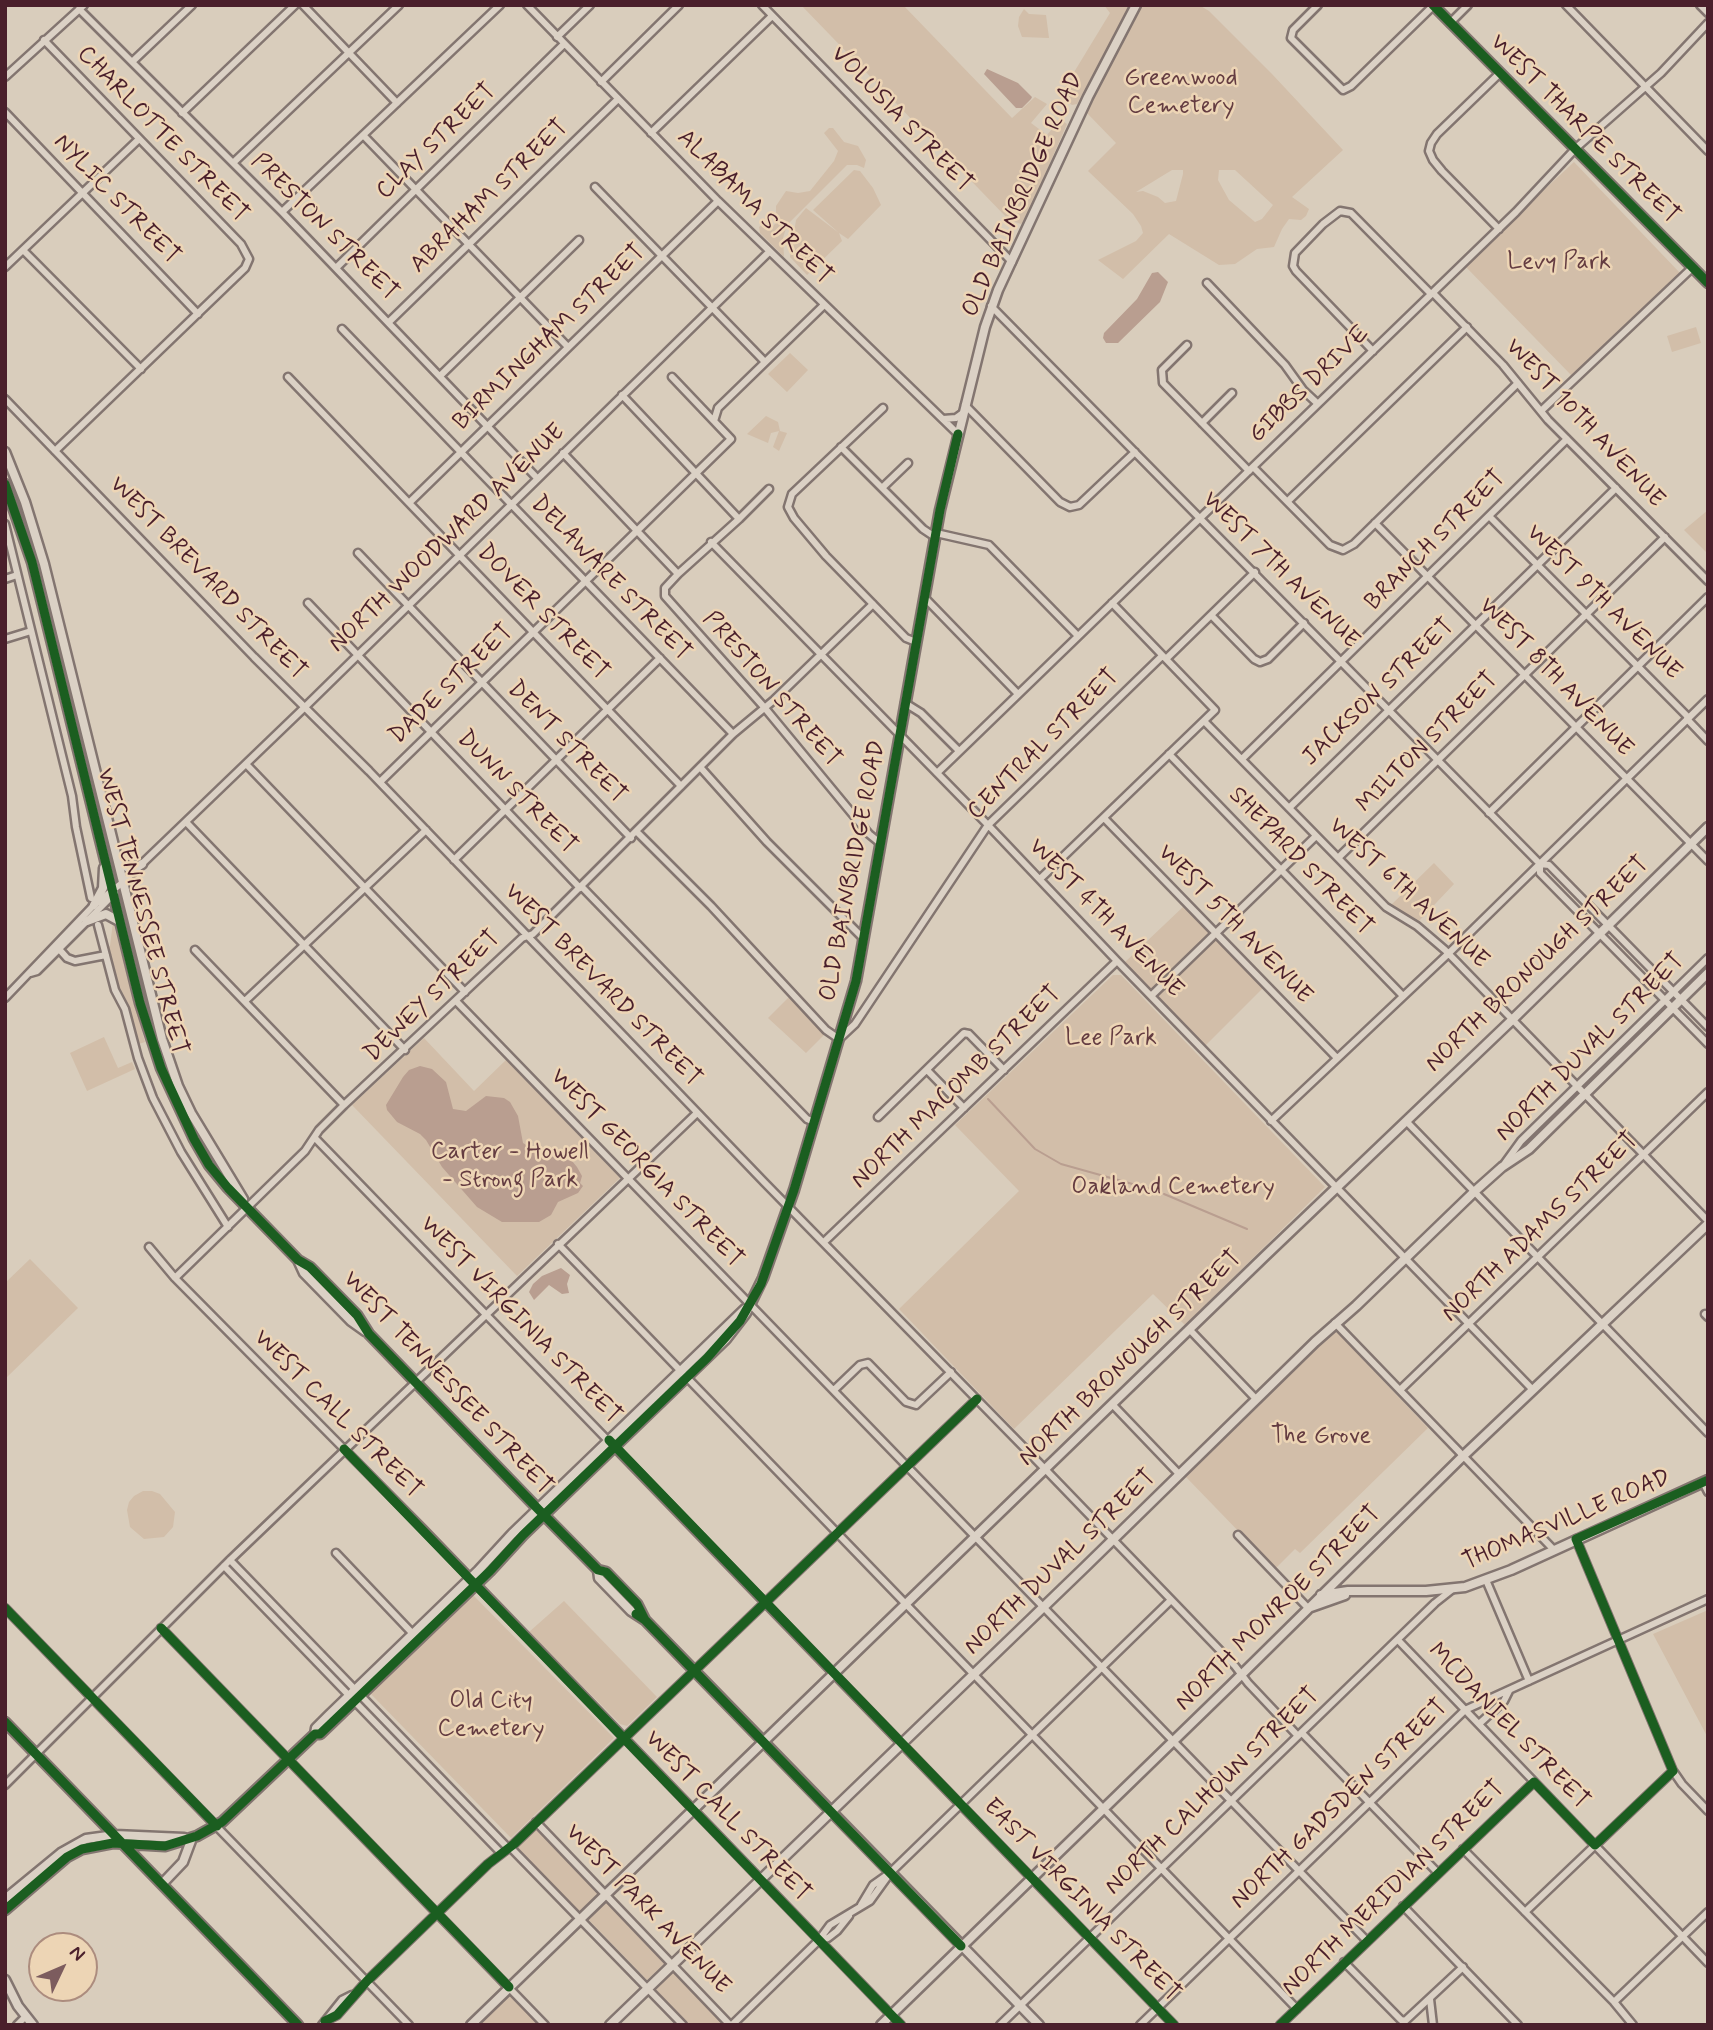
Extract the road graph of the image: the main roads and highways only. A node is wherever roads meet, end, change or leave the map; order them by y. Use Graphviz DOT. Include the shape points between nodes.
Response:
graph roads {
  1 [pos="1136,5"];
  2 [pos="1433,6"];
  3 [pos="1708,283"];
  4 [pos="5,452"];
  5 [pos="5,484"];
  6 [pos="1708,827"];
  7 [pos="104,855"];
  8 [pos="116,856"];
  9 [pos="142,864"];
  10 [pos="93,901"];
  11 [pos="87,921"];
  12 [pos="121,925"];
  13 [pos="1708,972"];
  14 [pos="248,1208"];
  15 [pos="1708,1223"];
  16 [pos="1706,1481"];
  17 [pos="541,1512"];
  18 [pos="1341,1575"];
  19 [pos="1352,1591"];
  20 [pos="1321,1595"];
  21 [pos="1308,1608"];
  22 [pos="5,1722"];
  23 [pos="763,1741"];
  24 [pos="832,1812"];
  25 [pos="115,1835"];
  26 [pos="192,1838"];
  27 [pos="123,1843"];
  28 [pos="162,1884"];
  29 [pos="5,1899"];
  30 [pos="5,1910"];
  31 [pos="961,1946"];
  32 [pos="5,1980"];
  33 [pos="33,2025"];
  34 [pos="298,2025"];
  35 [pos="471,2025"];
  36 [pos="610,2025"];
  37 [pos="881,2025"];
  38 [pos="1039,2025"];
  1 -- 17 [label="main road, OLD BAINBRIDGE ROAD" via="991,306 936,535 856,981 761,1284 733,1331"];
  2 -- 3 [label="main road, WEST THARPE STREET"];
  4 -- 8 [label="main road, WEST TENNESSEE STREET" via="44,564"];
  5 -- 7 [label="main road, WEST TENNESSEE STREET" via="32,562"];
  6 -- 23 [label="main road, NORTH BRONOUGH STREET"];
  7 -- 10 [label="main road" via="103,887"];
  7 -- 12 [label="main road, WEST TENNESSEE STREET"];
  8 -- 9 [label="main road" via="127,867"];
  8 -- 14 [label="main road, WEST TENNESSEE STREET" via="174,1077 196,1124"];
  11 -- 12 [label="main road" via="108,914"];
  12 -- 14 [label="main road, WEST TENNESSEE STREET" via="151,1040 172,1095 209,1165"];
  13 -- 24 [label="main road, NORTH DUVAL STREET" via="1529,1149 1474,1192 1335,1323"];
  14 -- 17 [label="main road, WEST TENNESSEE STREET" via="357,1315 369,1334"];
  15 -- 18 [label="main road, NORTH MONROE STREET"];
  16 -- 19 [label="main road, THOMASVILLE ROAD" via="1486,1580 1432,1591"];
  17 -- 23 [label="main road, WEST TENNESSEE STREET" via="598,1570 613,1579 637,1604 645,1620"];
  17 -- 26 [label="main road" via="320,1734 314,1734 217,1826"];
  18 -- 19 [label="main road" via="1344,1587"];
  18 -- 20 [label="main road, NORTH MONROE STREET"];
  19 -- 20 [label="main road, THOMASVILLE ROAD"];
  19 -- 21 [label="main road, THOMASVILLE ROAD"];
  20 -- 21 [label="main road, NORTH MONROE STREET"];
  21 -- 31 [label="main road, NORTH MONROE STREET"];
  22 -- 25 [label="main road"];
  23 -- 24 [label="main road, WEST TENNESSEE STREET"];
  23 -- 35 [label="main road, NORTH BRONOUGH STREET"];
  24 -- 31 [label="main road, WEST TENNESSEE STREET"];
  24 -- 36 [label="main road, NORTH DUVAL STREET"];
  25 -- 26 [label="main road"];
  25 -- 27 [label="main road"];
  25 -- 29 [label="main road" via="93,1837 69,1847"];
  26 -- 27 [label="main road" via="165,1846"];
  26 -- 28 [label="main road" via="183,1862"];
  27 -- 28 [label="main road"];
  27 -- 30 [label="main road" via="97,1845 73,1854"];
  28 -- 34 [label="main road"];
  31 -- 37 [label="main road, NORTH MONROE STREET"];
  31 -- 38 [label="main road, WEST TENNESSEE STREET"];
  32 -- 33 [label="main road"];
}
